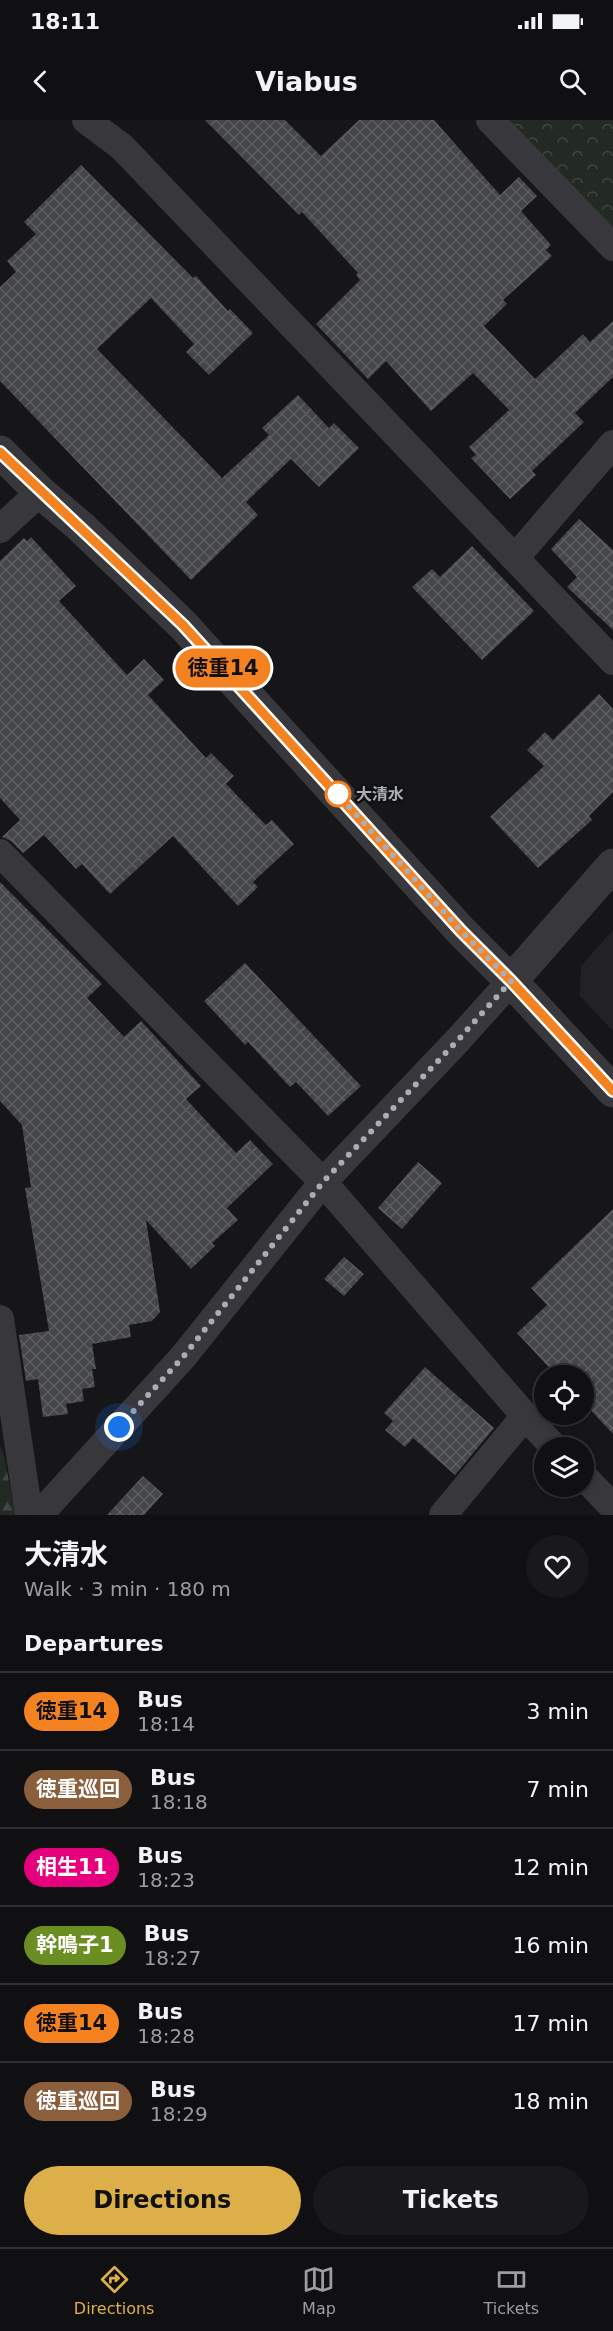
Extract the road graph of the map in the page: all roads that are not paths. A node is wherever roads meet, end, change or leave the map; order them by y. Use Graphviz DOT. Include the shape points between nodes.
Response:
graph roads {
  1 [pos="86,120"];
  2 [pos="490,120"];
  3 [pos="613,247"];
  4 [pos="613,444"];
  5 [pos="0,452"];
  6 [pos="40,492"];
  7 [pos="0,529"];
  8 [pos="515,558"];
  9 [pos="613,661"];
  10 [pos="0,853"];
  11 [pos="613,865"];
  12 [pos="511,981"];
  13 [pos="613,1091"];
  14 [pos="323,1182"];
  15 [pos="0,1320"];
  16 [pos="525,1416"];
  17 [pos="545,1437"];
  18 [pos="594,1487"];
  19 [pos="613,1507"];
  20 [pos="28,1515"];
  21 [pos="39,1515"];
  22 [pos="443,1515"];
  1 -- 8 [label="street" via="122,147"];
  2 -- 3 [label="street"];
  4 -- 8 [label="street"];
  5 -- 6 [label="street"];
  6 -- 7 [label="street"];
  6 -- 12 [label="street" via="183,625"];
  8 -- 9 [label="street"];
  10 -- 14 [label="street"];
  11 -- 12 [label="street"];
  12 -- 13 [label="street"];
  12 -- 14 [label="street"];
  14 -- 16 [label="street"];
  14 -- 21 [label="street" via="183,1357"];
  15 -- 20 [label="street"];
  16 -- 17 [label="street"];
  16 -- 22 [label="street"];
  18 -- 19 [label="street"];
}
